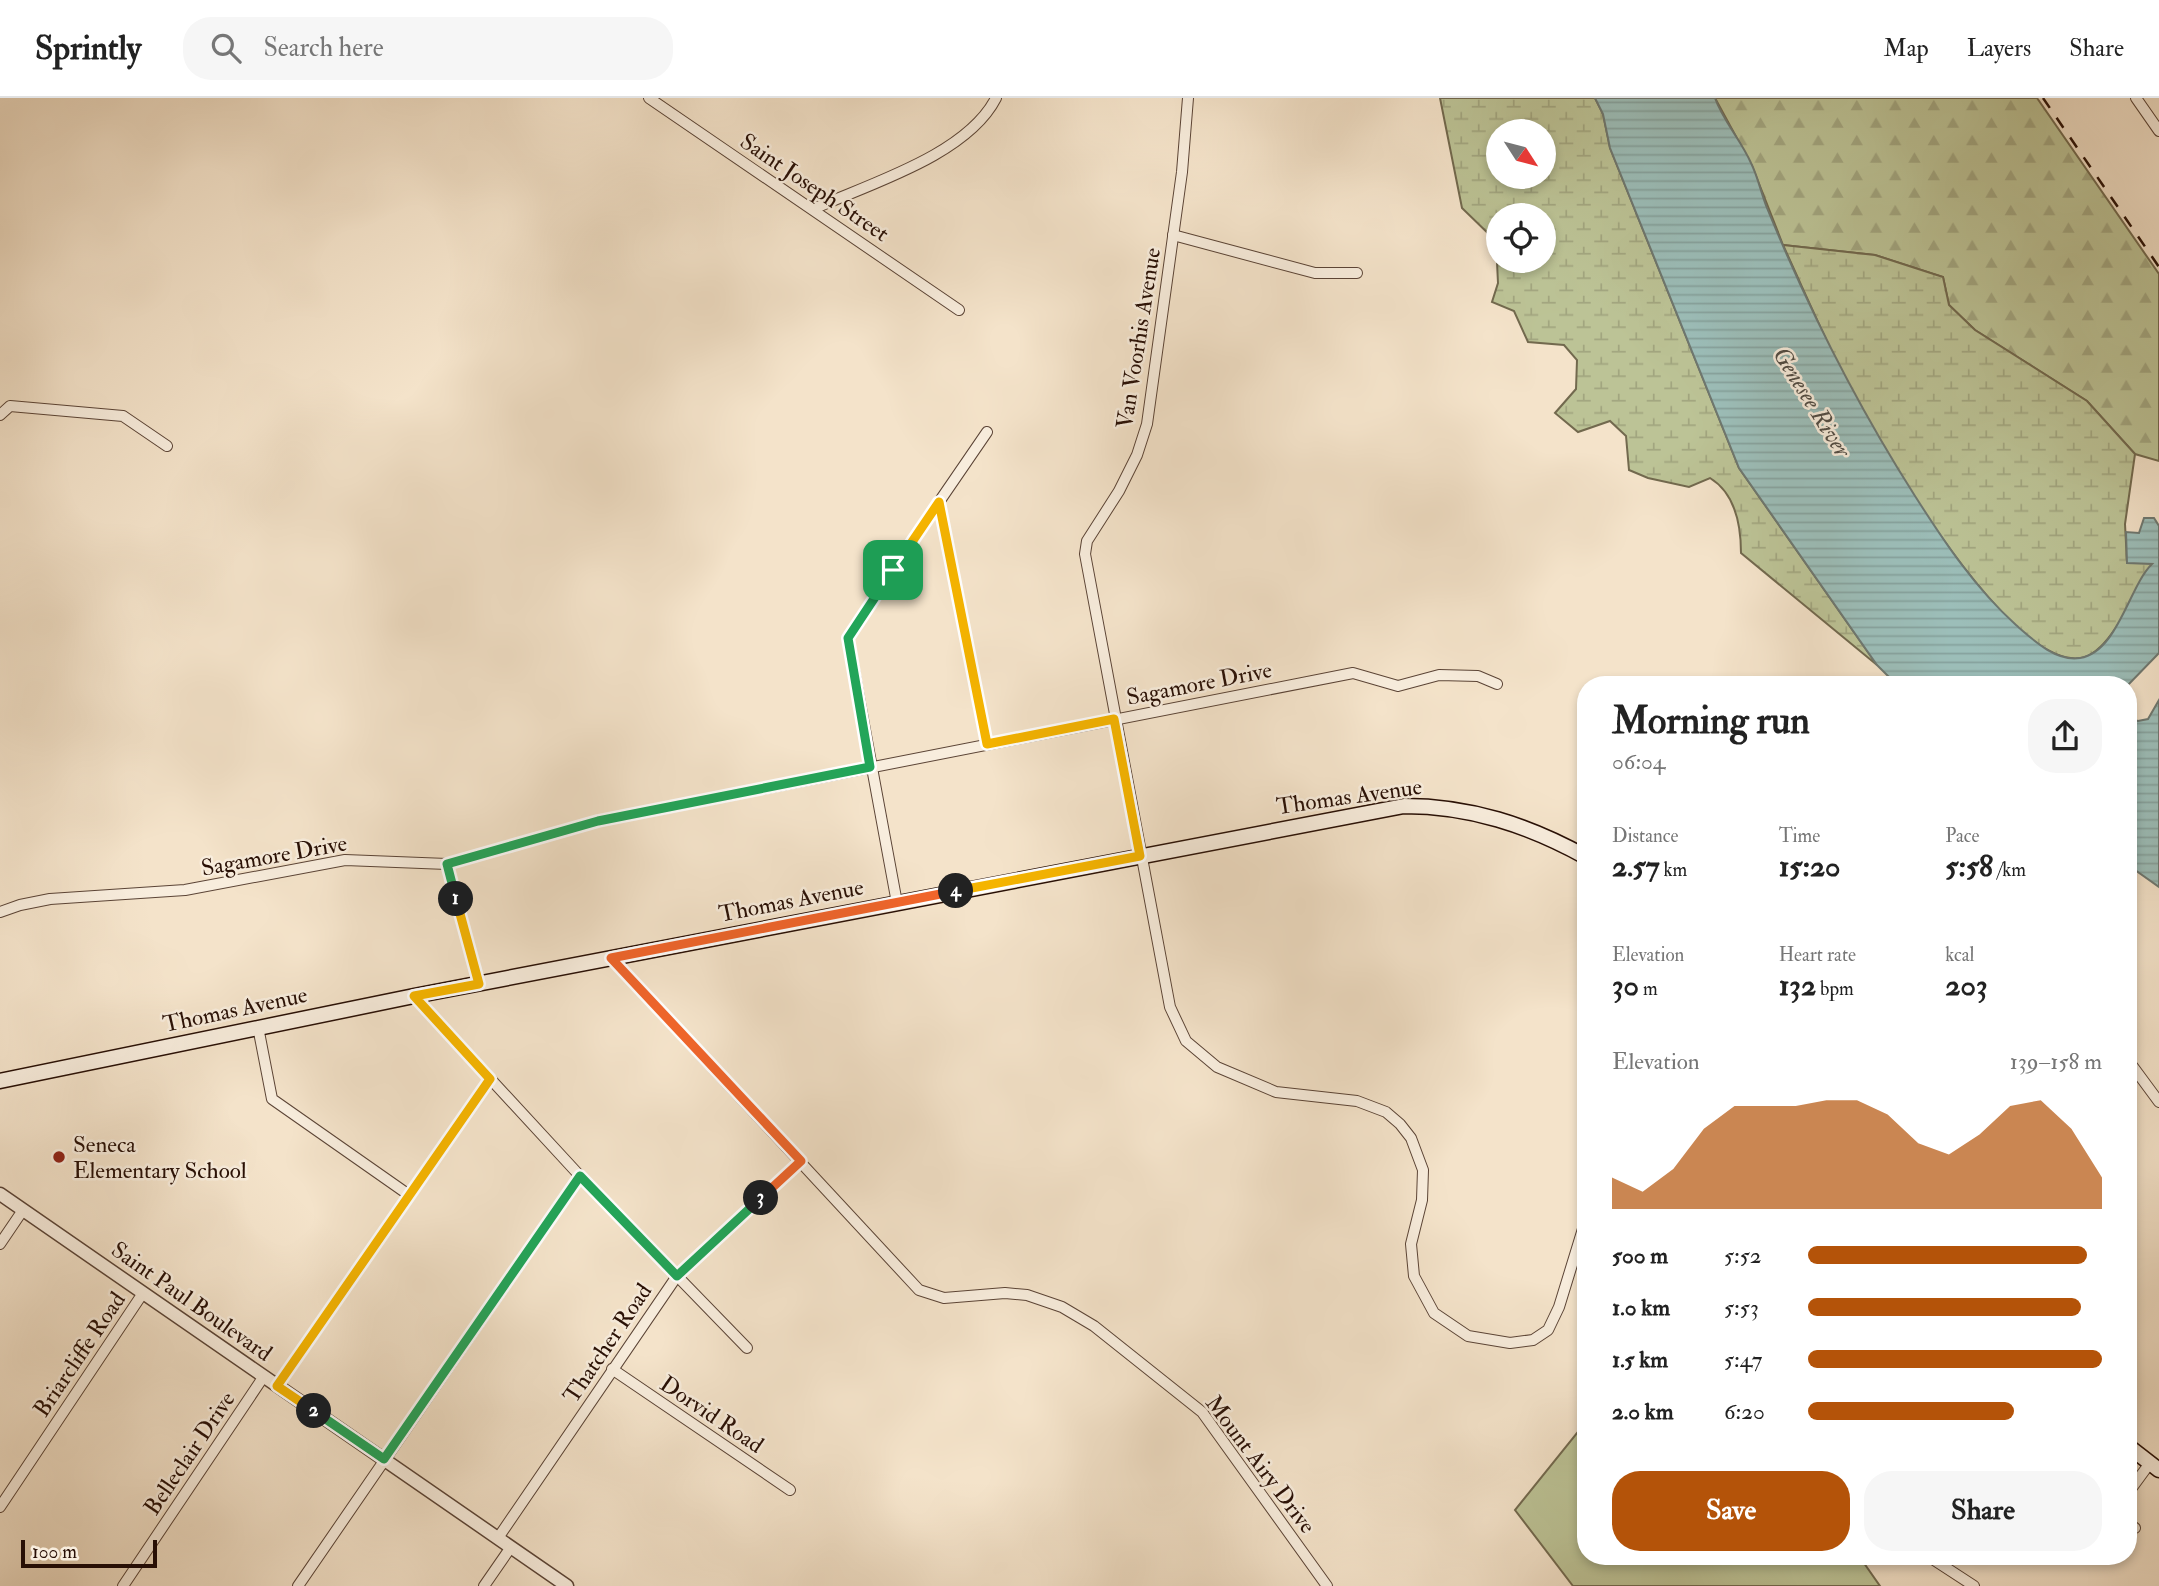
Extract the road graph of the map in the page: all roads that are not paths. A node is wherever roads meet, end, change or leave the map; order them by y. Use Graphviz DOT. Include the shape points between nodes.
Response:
graph roads {
  1 [pos="649,98"];
  2 [pos="996,98"];
  3 [pos="1188,98"];
  4 [pos="2136,98"];
  5 [pos="2159,131"];
  6 [pos="813,209"];
  7 [pos="1173,235"];
  8 [pos="1357,273"];
  9 [pos="959,310"];
  10 [pos="0,415"];
  11 [pos="987,432"];
  12 [pos="167,446"];
  13 [pos="939,502"];
  14 [pos="1497,684"];
  15 [pos="1114,719"];
  16 [pos="987,744"];
  17 [pos="870,767"];
  18 [pos="1577,853"];
  19 [pos="1140,856"];
  20 [pos="447,864"];
  21 [pos="897,902"];
  22 [pos="0,912"];
  23 [pos="611,958"];
  24 [pos="479,984"];
  25 [pos="414,996"];
  26 [pos="258,1027"];
  27 [pos="2137,1072"];
  28 [pos="490,1079"];
  29 [pos="0,1081"];
  30 [pos="2159,1102"];
  31 [pos="801,1161"];
  32 [pos="580,1176"];
  33 [pos="0,1194"];
  34 [pos="409,1195"];
  35 [pos="23,1210"];
  36 [pos="0,1244"];
  37 [pos="1577,1249"];
  38 [pos="677,1276"];
  39 [pos="143,1293"];
  40 [pos="747,1348"];
  41 [pos="612,1369"];
  42 [pos="264,1376"];
  43 [pos="277,1386"];
  44 [pos="2137,1453"];
  45 [pos="384,1459"];
  46 [pos="2155,1466"];
  47 [pos="2137,1484"];
  48 [pos="790,1490"];
  49 [pos="0,1507"];
  50 [pos="498,1538"];
  51 [pos="511,1547"];
  52 [pos="1942,1565"];
  53 [pos="123,1586"];
  54 [pos="298,1586"];
  55 [pos="484,1586"];
  56 [pos="567,1586"];
  57 [pos="1327,1586"];
  58 [pos="1974,1586"];
  1 -- 6 [label="street, Saint Joseph Street"];
  2 -- 6 [label="street" via="980,121 947,146"];
  3 -- 7 [label="street, Van Voorhis Avenue"];
  4 -- 5 [label="street"];
  6 -- 9 [label="street, Saint Joseph Street"];
  7 -- 8 [label="street, Van Voorhis Avenue" via="1315,273"];
  7 -- 15 [label="street, Van Voorhis Avenue" via="1146,424 1137,455 1086,547 1087,578"];
  10 -- 12 [label="street" via="10,406 123,416"];
  11 -- 13 [label="street"];
  13 -- 16 [label="street"];
  13 -- 17 [label="street" via="848,638"];
  14 -- 15 [label="street, Sagamore Drive" via="1478,676 1438,675 1398,686 1353,673"];
  15 -- 16 [label="street, Sagamore Drive"];
  15 -- 19 [label="street, Van Voorhis Avenue"];
  16 -- 17 [label="street, Sagamore Drive"];
  17 -- 20 [label="street, Sagamore Drive" via="598,821"];
  17 -- 21 [label="street"];
  18 -- 19 [label="main road, Thomas Avenue" via="1501,819 1435,806 1366,812"];
  19 -- 21 [label="main road, Thomas Avenue"];
  19 -- 37 [label="street, Van Voorhis Avenue" via="1170,1007 1193,1049 1217,1067 1276,1092 1371,1105 1386,1112 1411,1139 1424,1185 1413,1227 1411,1262 1426,1302 1445,1323 1494,1343 1541,1336 1555,1321"];
  20 -- 22 [label="street, Sagamore Drive" via="345,860 185,890 50,899"];
  20 -- 24 [label="street"];
  21 -- 23 [label="main road, Thomas Avenue"];
  23 -- 24 [label="main road, Thomas Avenue"];
  23 -- 31 [label="street, Mount Airy Drive"];
  24 -- 25 [label="main road, Thomas Avenue"];
  25 -- 26 [label="main road, Thomas Avenue"];
  25 -- 28 [label="street"];
  26 -- 29 [label="main road, Thomas Avenue"];
  26 -- 34 [label="street" via="272,1099"];
  27 -- 30 [label="street"];
  28 -- 32 [label="street"];
  28 -- 34 [label="street"];
  31 -- 38 [label="street, Thatcher Road"];
  31 -- 57 [label="street, Mount Airy Drive" via="927,1294 944,1298 1005,1293 1046,1300 1094,1326 1184,1396 1223,1438"];
  32 -- 38 [label="street"];
  32 -- 45 [label="street"];
  33 -- 35 [label="street, Saint Paul Boulevard"];
  34 -- 43 [label="street"];
  35 -- 36 [label="street"];
  35 -- 39 [label="street, Saint Paul Boulevard"];
  38 -- 40 [label="street"];
  38 -- 41 [label="street, Thatcher Road"];
  39 -- 42 [label="street, Saint Paul Boulevard"];
  39 -- 49 [label="street, Briarcliffe Road"];
  41 -- 48 [label="street, Dorvid Road"];
  41 -- 50 [label="street, Thatcher Road"];
  42 -- 43 [label="street, Saint Paul Boulevard"];
  42 -- 53 [label="street, Belleclair Drive"];
  43 -- 45 [label="street, Saint Paul Boulevard"];
  44 -- 46 [label="main road"];
  45 -- 50 [label="street, Saint Paul Boulevard"];
  45 -- 54 [label="street"];
  46 -- 47 [label="street"];
  50 -- 51 [label="street, Saint Paul Boulevard"];
  51 -- 55 [label="street"];
  51 -- 56 [label="street, Saint Paul Boulevard"];
  52 -- 58 [label="street"];
}
